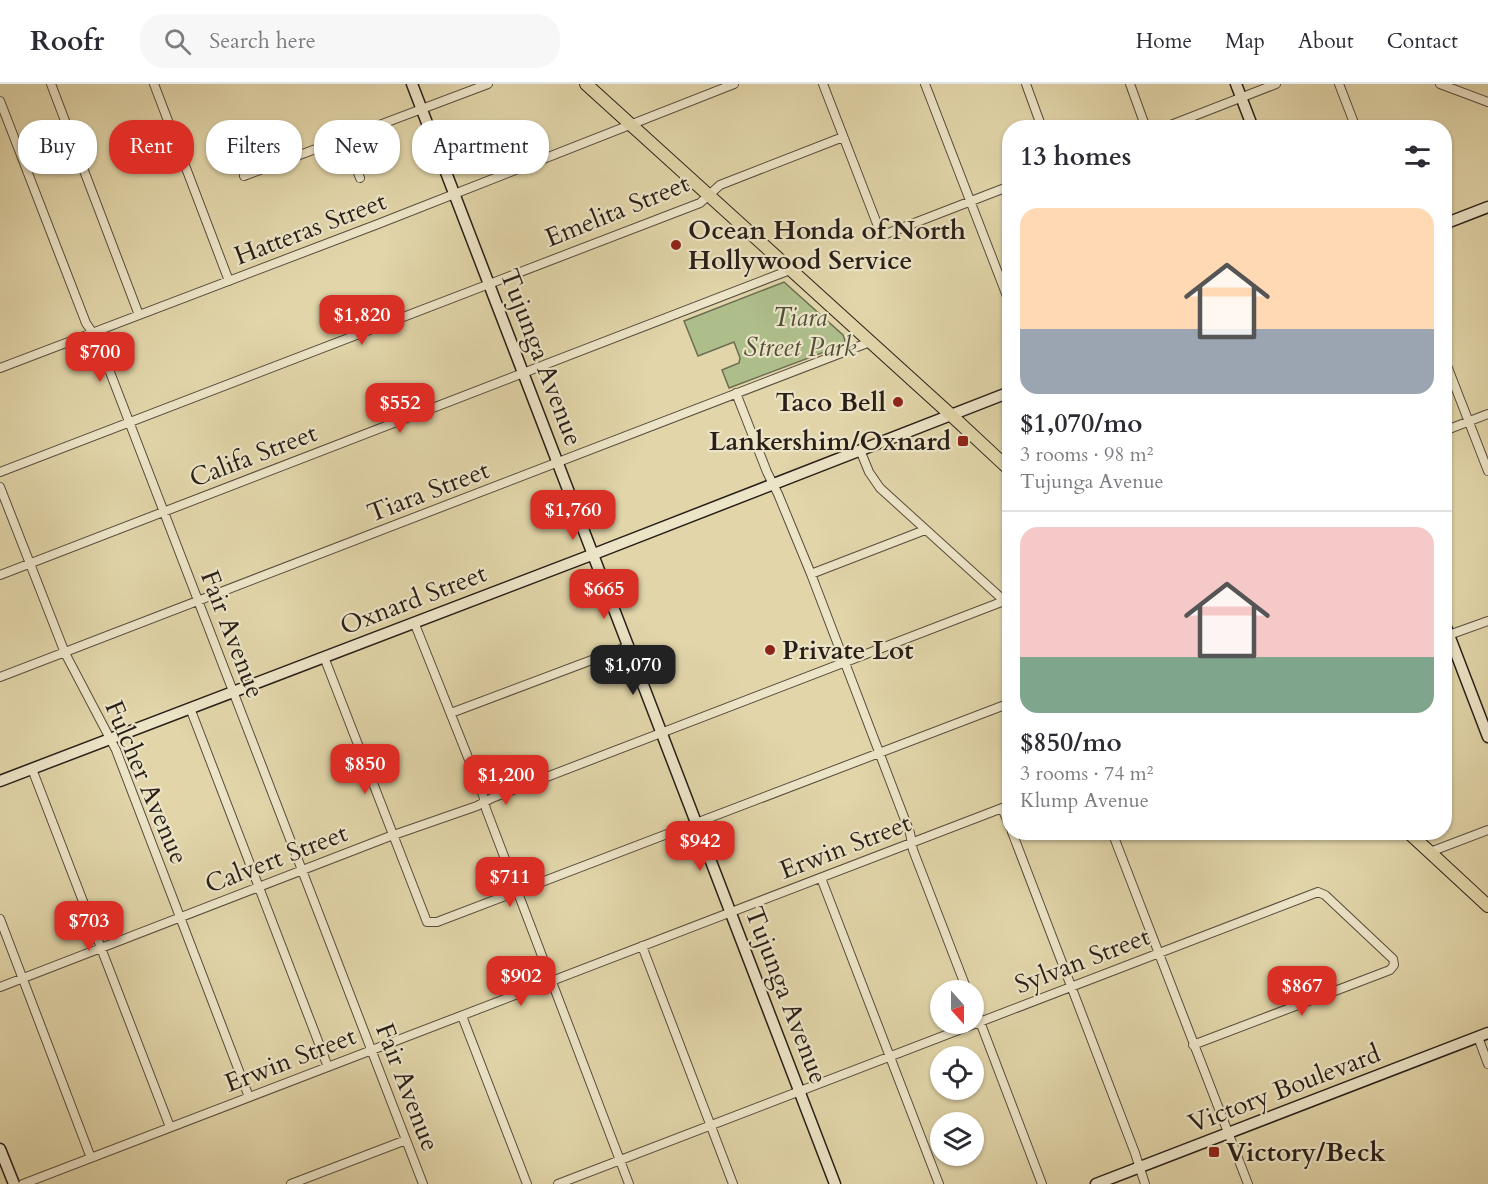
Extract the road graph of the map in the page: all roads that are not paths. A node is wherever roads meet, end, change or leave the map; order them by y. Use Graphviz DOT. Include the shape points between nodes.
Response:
graph roads {
  1 [pos="51,84"];
  2 [pos="154,84"];
  3 [pos="412,84"];
  4 [pos="488,84"];
  5 [pos="586,84"];
  6 [pos="734,84"];
  7 [pos="823,84"];
  8 [pos="925,84"];
  9 [pos="1026,84"];
  10 [pos="1130,84"];
  11 [pos="1236,84"];
  12 [pos="1276,84"];
  13 [pos="1339,84"];
  14 [pos="1440,84"];
  15 [pos="716,87"];
  16 [pos="1242,97"];
  17 [pos="0,101"];
  18 [pos="1488,102"];
  19 [pos="422,109"];
  20 [pos="393,120"];
  21 [pos="1039,120"];
  22 [pos="1143,120"];
  23 [pos="1183,120"];
  24 [pos="1250,120"];
  25 [pos="1353,120"];
  26 [pos="630,125"];
  27 [pos="843,137"];
  28 [pos="314,150"];
  29 [pos="359,174"];
  30 [pos="244,176"];
  31 [pos="360,177"];
  32 [pos="1002,189"];
  33 [pos="455,194"];
  34 [pos="708,195"];
  35 [pos="970,201"];
  36 [pos="1488,207"];
  37 [pos="1452,221"];
  38 [pos="790,270"];
  39 [pos="229,281"];
  40 [pos="489,283"];
  41 [pos="1002,283"];
  42 [pos="139,315"];
  43 [pos="92,333"];
  44 [pos="870,342"];
  45 [pos="0,368"];
  46 [pos="523,373"];
  47 [pos="1452,378"];
  48 [pos="736,393"];
  49 [pos="1002,395"];
  50 [pos="1488,414"];
  51 [pos="951,415"];
  52 [pos="1469,421"];
  53 [pos="129,422"];
  54 [pos="1452,427"];
  55 [pos="860,450"];
  56 [pos="558,462"];
  57 [pos="1002,463"];
  58 [pos="1488,471"];
  59 [pos="0,472"];
  60 [pos="773,483"];
  61 [pos="0,487"];
  62 [pos="163,512"];
  63 [pos="925,530"];
  64 [pos="594,554"];
  65 [pos="29,563"];
  66 [pos="811,574"];
  67 [pos="0,575"];
  68 [pos="1002,599"];
  69 [pos="198,602"];
  70 [pos="1002,606"];
  71 [pos="1488,621"];
  72 [pos="414,622"];
  73 [pos="1452,634"];
  74 [pos="629,646"];
  75 [pos="1452,648"];
  76 [pos="65,653"];
  77 [pos="324,657"];
  78 [pos="845,663"];
  79 [pos="0,677"];
  80 [pos="233,692"];
  81 [pos="1002,706"];
  82 [pos="190,708"];
  83 [pos="451,713"];
  84 [pos="662,733"];
  85 [pos="1488,737"];
  86 [pos="110,738"];
  87 [pos="879,753"];
  88 [pos="32,769"];
  89 [pos="0,781"];
  90 [pos="484,802"];
  91 [pos="1002,808"];
  92 [pos="696,823"];
  93 [pos="1488,830"];
  94 [pos="394,836"];
  95 [pos="1015,840"];
  96 [pos="1115,840"];
  97 [pos="1417,840"];
  98 [pos="912,842"];
  99 [pos="1430,852"];
  100 [pos="302,870"];
  101 [pos="821,878"];
  102 [pos="259,887"];
  103 [pos="517,891"];
  104 [pos="1488,906"];
  105 [pos="731,912"];
  106 [pos="181,918"];
  107 [pos="0,919"];
  108 [pos="642,946"];
  109 [pos="101,948"];
  110 [pos="1158,953"];
  111 [pos="23,978"];
  112 [pos="963,980"];
  113 [pos="551,981"];
  114 [pos="1071,986"];
  115 [pos="0,987"];
  116 [pos="462,1016"];
  117 [pos="984,1020"];
  118 [pos="984,1032"];
  119 [pos="949,1034"];
  120 [pos="1483,1035"];
  121 [pos="1193,1045"];
  122 [pos="371,1050"];
  123 [pos="890,1057"];
  124 [pos="1488,1064"];
  125 [pos="328,1067"];
  126 [pos="800,1091"];
  127 [pos="249,1097"];
  128 [pos="710,1126"];
  129 [pos="170,1127"];
  130 [pos="1228,1133"];
  131 [pos="406,1140"];
  132 [pos="0,1149"];
  133 [pos="91,1158"];
  134 [pos="620,1160"];
  135 [pos="1139,1167"];
  136 [pos="14,1184"];
  137 [pos="23,1184"];
  138 [pos="291,1184"];
  139 [pos="423,1184"];
  140 [pos="527,1184"];
  141 [pos="558,1184"];
  142 [pos="630,1184"];
  143 [pos="732,1184"];
  144 [pos="835,1184"];
  145 [pos="939,1184"];
  146 [pos="1042,1184"];
  147 [pos="1096,1184"];
  148 [pos="1145,1184"];
  149 [pos="1248,1184"];
  1 -- 42 [label="street"];
  2 -- 39 [label="street"];
  3 -- 19 [label="main road, Tujunga Avenue"];
  4 -- 19 [label="street"];
  5 -- 26 [label="main road"];
  6 -- 15 [label="street, Hatteras Street"];
  7 -- 27 [label="street"];
  8 -- 35 [label="street"];
  9 -- 21 [label="street"];
  10 -- 22 [label="street"];
  11 -- 16 [label="main road"];
  12 -- 16 [label="street"];
  13 -- 25 [label="street"];
  14 -- 18 [label="street"];
  15 -- 26 [label="street, Hatteras Street"];
  16 -- 23 [label="street"];
  16 -- 24 [label="main road"];
  17 -- 43 [label="street, Fair Avenue"];
  19 -- 20 [label="street"];
  19 -- 33 [label="main road, Tujunga Avenue"];
  26 -- 33 [label="street, Hatteras Street"];
  26 -- 34 [label="main road"];
  27 -- 34 [label="street, Emelita Street" via="720,185"];
  27 -- 35 [label="street" via="880,234"];
  28 -- 30 [label="street"];
  29 -- 31 [label="street"];
  32 -- 35 [label="street"];
  33 -- 39 [label="street, Hatteras Street"];
  33 -- 40 [label="main road, Tujunga Avenue"];
  34 -- 38 [label="main road"];
  34 -- 40 [label="street, Emelita Street" via="700,203"];
  35 -- 41 [label="street"];
  36 -- 37 [label="main road"];
  38 -- 44 [label="main road"];
  38 -- 46 [label="street, Califa Street"];
  39 -- 42 [label="street, Hatteras Street"];
  40 -- 46 [label="main road, Tujunga Avenue"];
  40 -- 53 [label="street, Emelita Street"];
  42 -- 43 [label="street, Hatteras Street"];
  43 -- 45 [label="street, Hatteras Street"];
  43 -- 53 [label="street, Fair Avenue"];
  44 -- 48 [label="street, Tiara Street"];
  44 -- 51 [label="main road"];
  46 -- 56 [label="main road, Tujunga Avenue"];
  46 -- 62 [label="street, Califa Street"];
  47 -- 52 [label="street"];
  48 -- 56 [label="street, Tiara Street"];
  48 -- 60 [label="street"];
  49 -- 51 [label="main road, Oxnard Street"];
  50 -- 52 [label="street"];
  51 -- 55 [label="main road, Oxnard Street"];
  51 -- 57 [label="main road"];
  52 -- 54 [label="street"];
  52 -- 58 [label="street"];
  53 -- 59 [label="street, Emelita Street"];
  53 -- 62 [label="street, Fair Avenue"];
  55 -- 60 [label="main road, Oxnard Street"];
  55 -- 63 [label="street" via="880,488"];
  56 -- 64 [label="main road, Tujunga Avenue"];
  56 -- 69 [label="street, Tiara Street"];
  60 -- 64 [label="main road, Oxnard Street"];
  60 -- 66 [label="street"];
  61 -- 65 [label="street, Fulcher Avenue"];
  62 -- 65 [label="street, Califa Street"];
  62 -- 69 [label="street, Fair Avenue"];
  63 -- 66 [label="street"];
  63 -- 68 [label="street"];
  64 -- 72 [label="main road, Oxnard Street"];
  64 -- 74 [label="main road, Tujunga Avenue"];
  65 -- 67 [label="street, Califa Street"];
  65 -- 76 [label="street, Fulcher Avenue"];
  66 -- 78 [label="street"];
  69 -- 76 [label="street, Tiara Street"];
  69 -- 80 [label="street, Fair Avenue"];
  70 -- 78 [label="street, Calvert Street"];
  71 -- 73 [label="street"];
  72 -- 77 [label="main road, Oxnard Street"];
  72 -- 83 [label="street"];
  74 -- 83 [label="street"];
  74 -- 84 [label="main road, Tujunga Avenue"];
  75 -- 85 [label="main road"];
  76 -- 79 [label="street, Tiara Street"];
  76 -- 86 [label="street, Fulcher Avenue"];
  77 -- 80 [label="main road, Oxnard Street"];
  77 -- 94 [label="street"];
  78 -- 84 [label="street, Calvert Street"];
  78 -- 87 [label="street"];
  80 -- 82 [label="main road, Oxnard Street"];
  80 -- 100 [label="street, Fair Avenue"];
  81 -- 87 [label="street"];
  82 -- 86 [label="main road, Oxnard Street"];
  82 -- 102 [label="street"];
  83 -- 90 [label="street"];
  84 -- 90 [label="street, Calvert Street"];
  84 -- 92 [label="main road, Tujunga Avenue"];
  86 -- 88 [label="main road, Oxnard Street"];
  86 -- 106 [label="street, Fulcher Avenue"];
  87 -- 92 [label="street"];
  87 -- 98 [label="street"];
  88 -- 89 [label="main road, Oxnard Street"];
  88 -- 109 [label="street"];
  90 -- 94 [label="street, Calvert Street"];
  90 -- 103 [label="street"];
  91 -- 98 [label="street, Erwin Street"];
  92 -- 103 [label="street"];
  92 -- 105 [label="main road, Tujunga Avenue"];
  93 -- 99 [label="street"];
  94 -- 100 [label="street, Calvert Street"];
  94 -- 103 [label="street" via="427,922 437,922"];
  95 -- 114 [label="street"];
  96 -- 110 [label="street"];
  97 -- 99 [label="main road"];
  98 -- 101 [label="street, Erwin Street"];
  98 -- 112 [label="street"];
  99 -- 104 [label="main road"];
  100 -- 102 [label="street, Calvert Street"];
  100 -- 122 [label="street, Fair Avenue"];
  101 -- 105 [label="street, Erwin Street"];
  101 -- 123 [label="street"];
  102 -- 106 [label="street, Calvert Street"];
  102 -- 125 [label="street"];
  103 -- 113 [label="street"];
  105 -- 108 [label="street, Erwin Street"];
  105 -- 126 [label="main road, Tujunga Avenue"];
  106 -- 109 [label="street, Calvert Street"];
  106 -- 127 [label="street, Fulcher Avenue"];
  107 -- 111 [label="street"];
  108 -- 113 [label="street, Erwin Street"];
  108 -- 128 [label="street"];
  109 -- 111 [label="street, Calvert Street"];
  109 -- 129 [label="street"];
  110 -- 114 [label="street, Sylvan Street"];
  110 -- 121 [label="street"];
  110 -- 121 [label="street, Sylvan Street" via="1318,892 1393,959 1390,970"];
  111 -- 115 [label="street, Calvert Street"];
  111 -- 133 [label="street"];
  113 -- 116 [label="street, Erwin Street"];
  113 -- 134 [label="street"];
  114 -- 117 [label="street, Sylvan Street"];
  114 -- 135 [label="street"];
  116 -- 122 [label="street, Erwin Street"];
  116 -- 140 [label="street"];
  118 -- 146 [label="street"];
  119 -- 123 [label="street, Sylvan Street"];
  120 -- 124 [label="street"];
  120 -- 130 [label="main road, Victory Boulevard"];
  121 -- 130 [label="street"];
  122 -- 125 [label="street, Erwin Street"];
  122 -- 131 [label="street, Fair Avenue"];
  123 -- 126 [label="street, Sylvan Street"];
  123 -- 145 [label="street"];
  125 -- 127 [label="street, Erwin Street"];
  126 -- 128 [label="street, Sylvan Street"];
  126 -- 144 [label="main road, Tujunga Avenue"];
  127 -- 129 [label="street, Erwin Street"];
  128 -- 134 [label="street, Sylvan Street"];
  128 -- 143 [label="street"];
  129 -- 133 [label="street, Erwin Street"];
  130 -- 135 [label="main road, Victory Boulevard"];
  130 -- 149 [label="street"];
  131 -- 138 [label="street"];
  131 -- 139 [label="street, Fair Avenue"];
  132 -- 136 [label="main road"];
  133 -- 137 [label="street, Erwin Street"];
  134 -- 141 [label="street, Sylvan Street"];
  134 -- 142 [label="street"];
  135 -- 147 [label="main road, Victory Boulevard"];
  135 -- 148 [label="street"];
}
